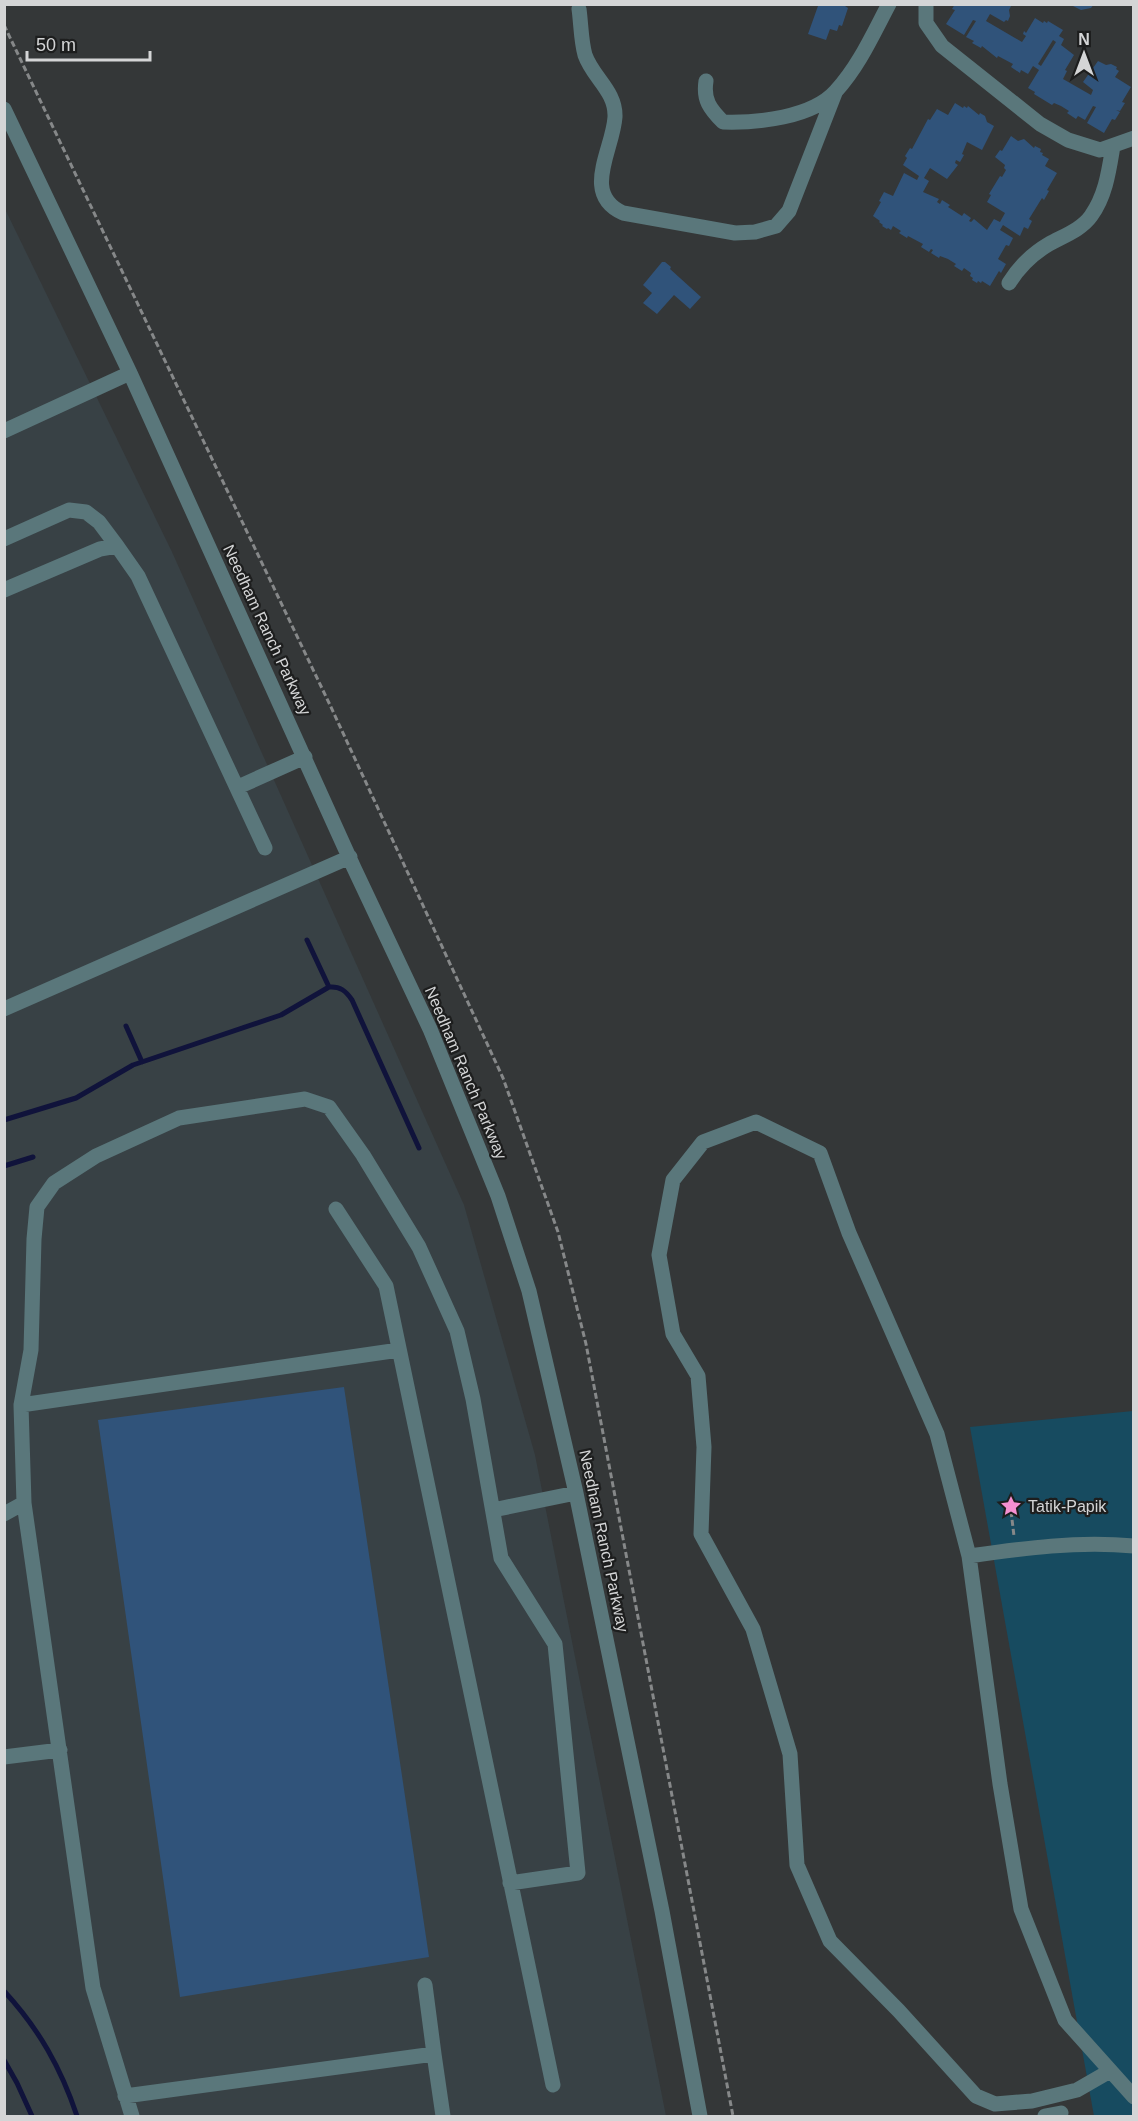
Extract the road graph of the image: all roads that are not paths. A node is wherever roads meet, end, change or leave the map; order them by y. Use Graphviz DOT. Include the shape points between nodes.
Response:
graph roads {
  1 [pos="889,4"];
  2 [pos="926,4"];
  3 [pos="579,9"];
  4 [pos="706,81"];
  5 [pos="836,93"];
  6 [pos="4,109"];
  7 [pos="1134,138"];
  8 [pos="1113,146"];
  9 [pos="1009,283"];
  10 [pos="130,373"];
  11 [pos="4,431"];
  12 [pos="4,539"];
  13 [pos="117,546"];
  14 [pos="4,590"];
  15 [pos="305,757"];
  16 [pos="238,787"];
  17 [pos="264,848"];
  18 [pos="350,857"];
  19 [pos="4,1009"];
  20 [pos="336,1209"];
  21 [pos="399,1350"];
  22 [pos="21,1406"];
  23 [pos="576,1493"];
  24 [pos="24,1503"];
  25 [pos="493,1510"];
  26 [pos="4,1514"];
  27 [pos="1134,1546"];
  28 [pos="969,1556"];
  29 [pos="60,1750"];
  30 [pos="4,1757"];
  31 [pos="510,1883"];
  32 [pos="425,1985"];
  33 [pos="434,2054"];
  34 [pos="1110,2071"];
  35 [pos="554,2085"];
  36 [pos="125,2096"];
  37 [pos="1134,2097"];
  38 [pos="1061,2113"];
  39 [pos="132,2116"];
  40 [pos="443,2116"];
  41 [pos="699,2116"];
  42 [pos="1045,2116"];
  1 -- 5 [label="street" via="861,58"];
  2 -- 8 [label="street" via="926,23 942,46 1040,124 1068,140 1100,150"];
  3 -- 5 [label="street" via="585,55 613,97 615,115 600,184 605,200 623,213 735,233 776,226 789,211"];
  4 -- 5 [label="street" via="704,93 710,109 723,122 777,119 816,106"];
  6 -- 10 [label="street, Needham Ranch Parkway"];
  7 -- 8 [label="street"];
  8 -- 9 [label="street" via="1105,190 1090,217 1073,232 1036,253"];
  10 -- 11 [label="street"];
  10 -- 15 [label="street, Needham Ranch Parkway"];
  12 -- 13 [label="street" via="69,510 86,512"];
  13 -- 14 [label="street" via="100,549"];
  13 -- 16 [label="street" via="138,576"];
  15 -- 16 [label="street"];
  15 -- 18 [label="street, Needham Ranch Parkway"];
  16 -- 17 [label="street"];
  18 -- 19 [label="street"];
  18 -- 23 [label="street, Needham Ranch Parkway" via="430,1029 498,1196 529,1291"];
  20 -- 21 [label="street" via="386,1286"];
  21 -- 22 [label="street"];
  21 -- 31 [label="street"];
  22 -- 24 [label="street"];
  22 -- 25 [label="street" via="31,1350 38,1207 54,1183 96,1156 179,1118 305,1100 329,1107 363,1155 419,1247 458,1330"];
  23 -- 25 [label="street"];
  23 -- 41 [label="street, Needham Ranch Parkway"];
  24 -- 26 [label="street"];
  24 -- 29 [label="street"];
  25 -- 31 [label="street" via="501,1558 555,1644 578,1873"];
  27 -- 28 [label="street" via="1058,1544"];
  28 -- 34 [label="street" via="1021,1909 1065,2020"];
  28 -- 34 [label="street" via="937,1434 849,1233 820,1153 756,1122 703,1142 673,1180 659,1255 673,1334 698,1376 704,1447 701,1534 753,1629 790,1754 797,1864 830,1941 976,2096 995,2104 1032,2101 1077,2090"];
  29 -- 30 [label="street"];
  29 -- 36 [label="street" via="93,1989"];
  31 -- 35 [label="street"];
  32 -- 33 [label="street"];
  33 -- 36 [label="street"];
  33 -- 40 [label="street"];
  34 -- 37 [label="street"];
  36 -- 39 [label="street"];
  38 -- 42 [label="street"];
}
